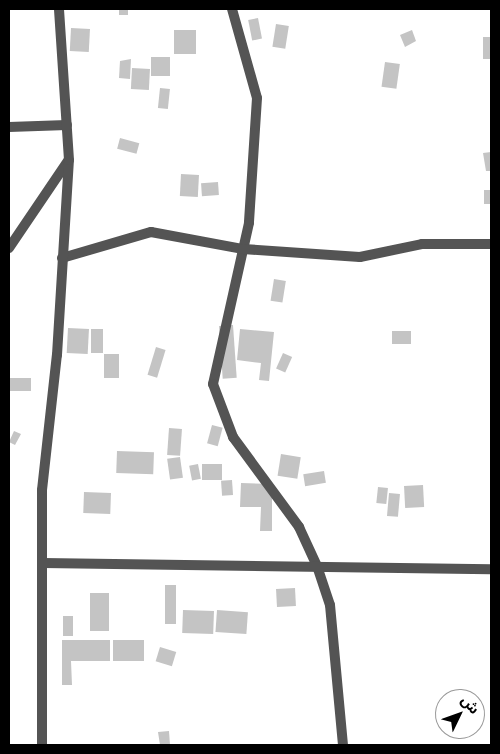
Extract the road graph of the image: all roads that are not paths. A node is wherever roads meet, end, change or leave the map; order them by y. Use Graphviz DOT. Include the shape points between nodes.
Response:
graph roads {
  1 [pos="59,9"];
  2 [pos="232,9"];
  3 [pos="67,125"];
  4 [pos="9,128"];
  5 [pos="69,160"];
  6 [pos="491,244"];
  7 [pos="9,248"];
  8 [pos="243,249"];
  9 [pos="62,258"];
  10 [pos="42,563"];
  11 [pos="317,566"];
  12 [pos="491,569"];
  13 [pos="42,745"];
  14 [pos="343,745"];
  1 -- 3 [label="street"];
  2 -- 8 [label="street" via="258,98 249,222"];
  3 -- 4 [label="street"];
  3 -- 5 [label="street"];
  5 -- 7 [label="street"];
  5 -- 9 [label="street"];
  6 -- 8 [label="street" via="422,244 360,257"];
  8 -- 9 [label="street" via="151,232"];
  8 -- 11 [label="street" via="213,384 233,437 299,527"];
  9 -- 10 [label="street" via="57,355 42,490"];
  10 -- 11 [label="street"];
  10 -- 13 [label="street"];
  11 -- 12 [label="street"];
  11 -- 14 [label="street" via="330,604"];
}
